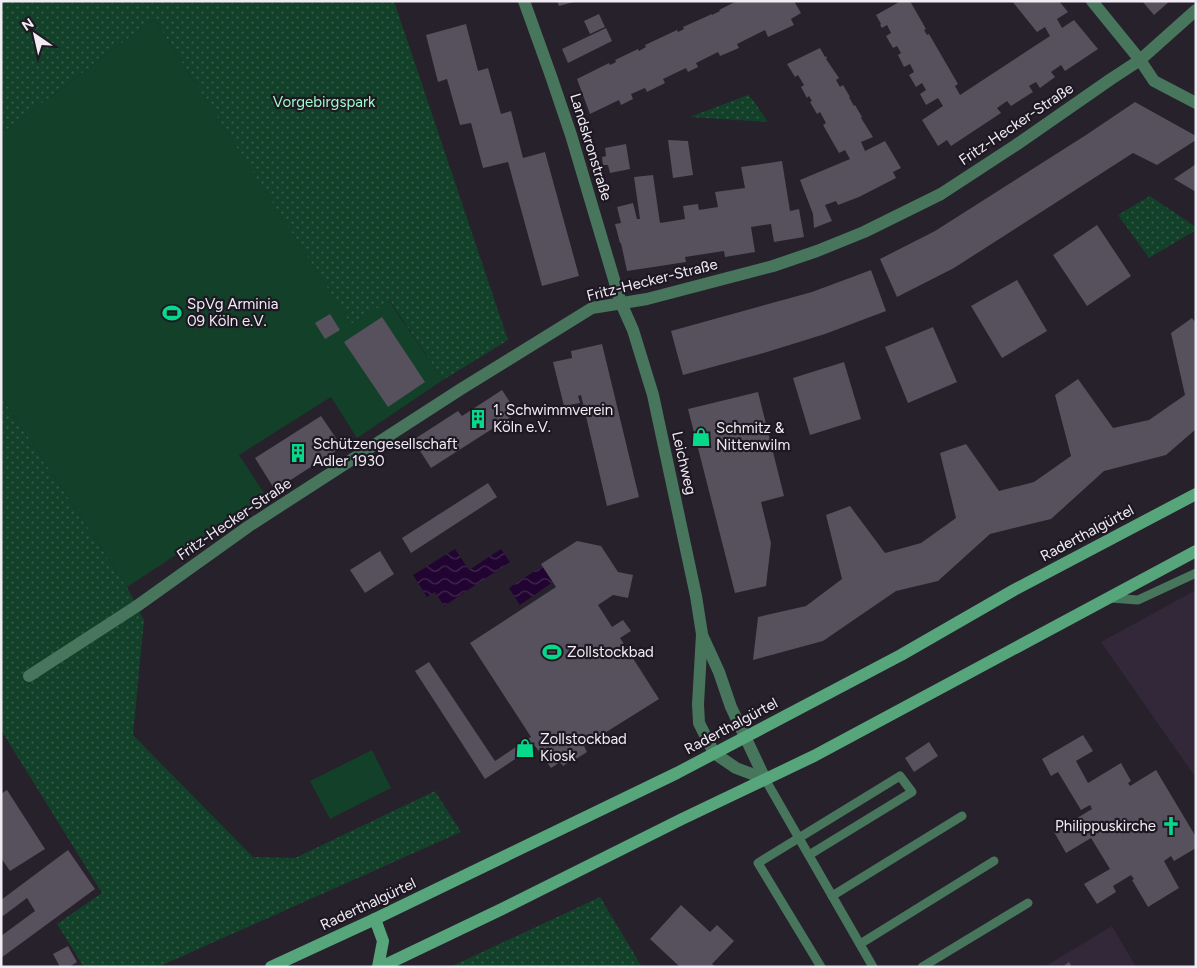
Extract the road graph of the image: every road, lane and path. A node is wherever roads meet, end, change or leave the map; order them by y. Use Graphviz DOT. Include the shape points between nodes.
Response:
graph roads {
  1 [pos="524,1"];
  2 [pos="1092,1"];
  3 [pos="1196,10"];
  4 [pos="1140,60"];
  5 [pos="1196,103"];
  6 [pos="621,303"];
  7 [pos="1196,494"];
  8 [pos="1196,551"];
  9 [pos="1196,573"];
  10 [pos="1108,598"];
  11 [pos="702,634"];
  12 [pos="29,676"];
  13 [pos="745,737"];
  14 [pos="714,753"];
  15 [pos="765,779"];
  16 [pos="962,816"];
  17 [pos="799,838"];
  18 [pos="809,855"];
  19 [pos="994,861"];
  20 [pos="832,896"];
  21 [pos="1028,903"];
  22 [pos="375,919"];
  23 [pos="860,944"];
  24 [pos="271,967"];
  25 [pos="379,967"];
  26 [pos="821,967"];
  27 [pos="873,967"];
  28 [pos="922,967"];
  1 -- 6 [label="street, Landskronstraße" via="571,135"];
  2 -- 4 [label="street"];
  3 -- 4 [label="street, Fritz-Hecker-Straße"];
  4 -- 5 [label="street" via="1154,81"];
  4 -- 6 [label="street, Fritz-Hecker-Straße" via="942,194 864,232 773,266"];
  6 -- 11 [label="street, Leichweg" via="633,330 653,396"];
  6 -- 12 [label="street, Fritz-Hecker-Straße" via="592,308 461,389 248,526 138,606"];
  7 -- 13 [label="main road, Raderthalgürtel"];
  8 -- 10 [label="main road"];
  9 -- 10 [label="lane" via="1138,600"];
  10 -- 15 [label="main road" via="814,756"];
  11 -- 13 [label="street, Leichweg"];
  11 -- 14 [label="street, Leichweg" via="699,723"];
  13 -- 14 [label="main road, Raderthalgürtel"];
  13 -- 15 [label="street, Leichweg"];
  14 -- 15 [label="street, Leichweg" via="736,768"];
  14 -- 22 [label="main road, Raderthalgürtel"];
  15 -- 17 [label="lane"];
  15 -- 25 [label="main road"];
  16 -- 20 [label="lane"];
  17 -- 18 [label="lane"];
  17 -- 18 [label="lane" via="900,776 912,792"];
  17 -- 26 [label="lane" via="758,863"];
  18 -- 20 [label="lane"];
  19 -- 23 [label="lane"];
  20 -- 23 [label="lane"];
  21 -- 28 [label="lane"];
  22 -- 24 [label="main road, Raderthalgürtel"];
  22 -- 25 [label="main road" via="383,941"];
  23 -- 27 [label="lane"];
}
